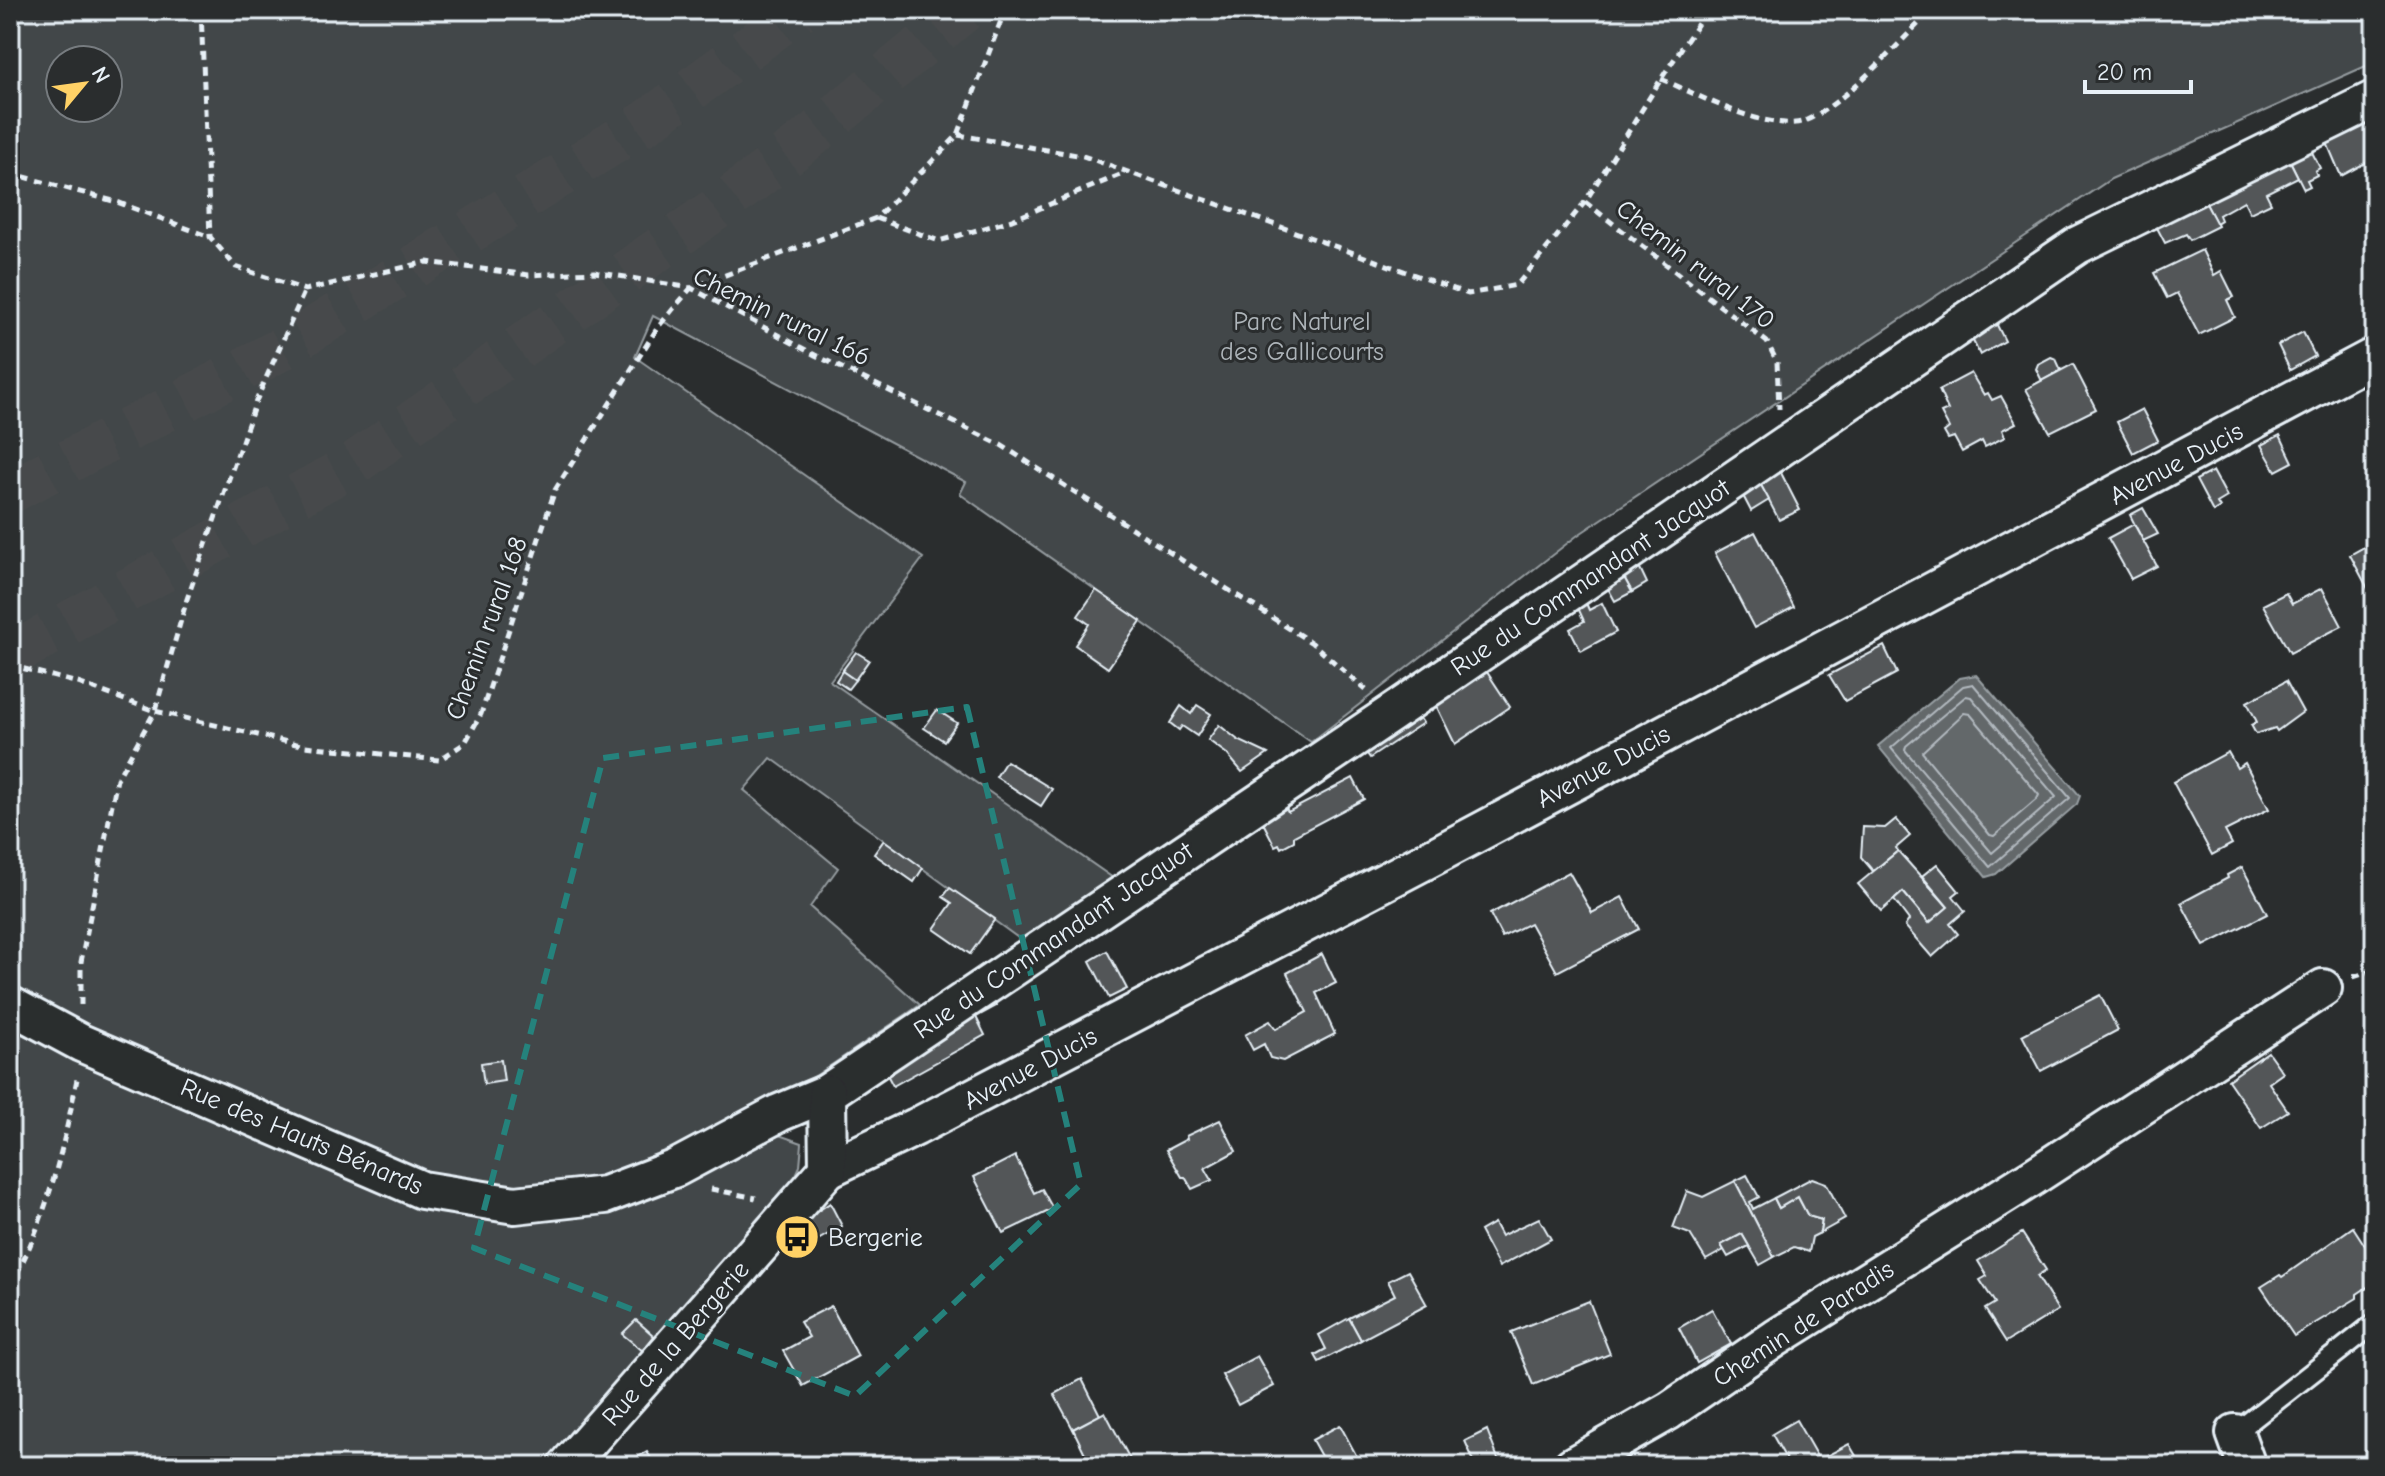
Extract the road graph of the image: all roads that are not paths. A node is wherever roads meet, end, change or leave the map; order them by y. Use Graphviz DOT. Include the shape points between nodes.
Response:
graph roads {
  1 [pos="2375,99"];
  2 [pos="2375,356"];
  3 [pos="2323,988"];
  4 [pos="10,1005"];
  5 [pos="827,1093"];
  6 [pos="828,1169"];
  7 [pos="2375,1323"];
  8 [pos="2241,1450"];
  9 [pos="567,1466"];
  10 [pos="1572,1466"];
  1 -- 5 [label="street, Rue du Commandant Jacquot" via="2078,245"];
  2 -- 6 [label="street, Avenue Ducis" via="1428,859"];
  3 -- 10 [label="street, Chemin de Paradis" via="1669,1411"];
  4 -- 5 [label="street, Rue des Hauts Bénards" via="81,1043 422,1190 515,1205 605,1195 676,1168"];
  5 -- 6 [label="street"];
  6 -- 9 [label="street, Rue de la Bergerie"];
  7 -- 8 [label="lane"];
}
